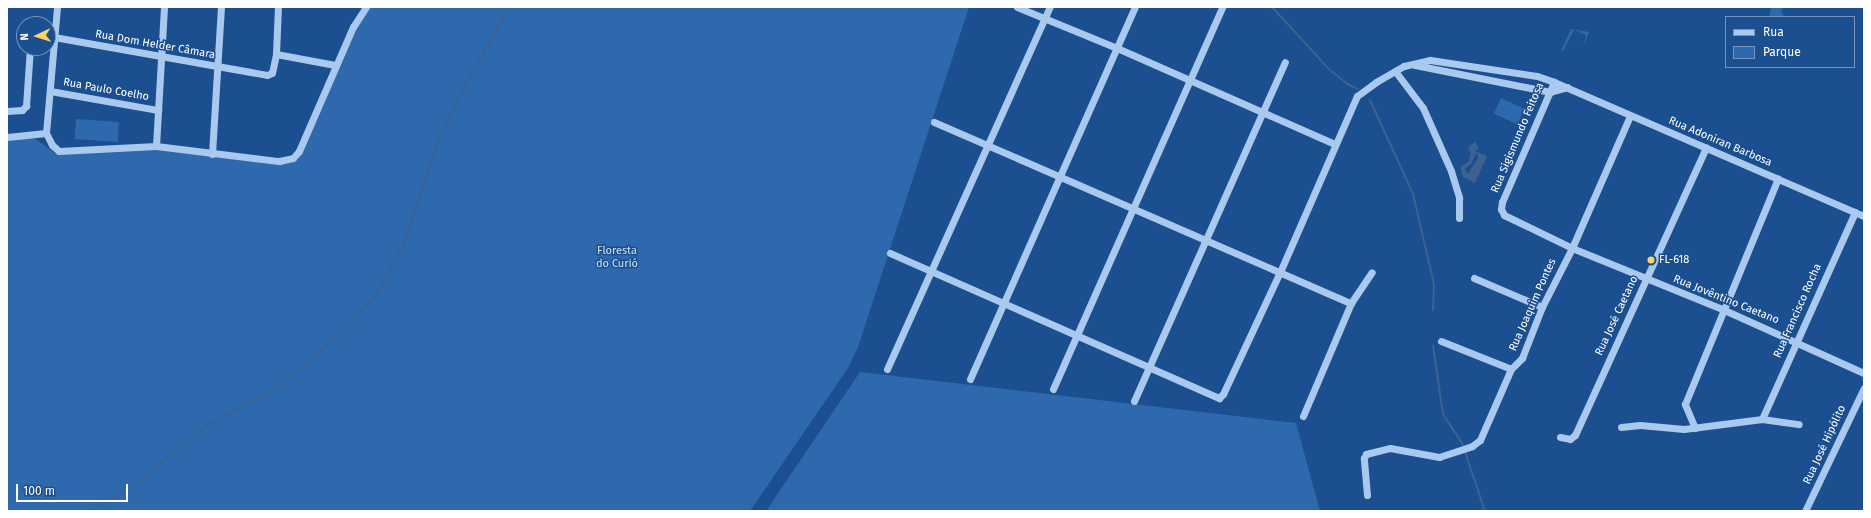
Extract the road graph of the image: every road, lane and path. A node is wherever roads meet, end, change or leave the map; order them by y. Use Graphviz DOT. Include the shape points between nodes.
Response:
graph roads {
  1 [pos="57,7"];
  2 [pos="164,7"];
  3 [pos="221,7"];
  4 [pos="278,7"];
  5 [pos="366,7"];
  6 [pos="1017,7"];
  7 [pos="1050,7"];
  8 [pos="1136,7"];
  9 [pos="1222,7"];
  10 [pos="56,17"];
  11 [pos="1045,20"];
  12 [pos="56,37"];
  13 [pos="1117,48"];
  14 [pos="276,54"];
  15 [pos="29,56"];
  16 [pos="53,56"];
  17 [pos="161,57"];
  18 [pos="1285,62"];
  19 [pos="335,65"];
  20 [pos="1415,65"];
  21 [pos="217,67"];
  22 [pos="1395,71"];
  23 [pos="1190,80"];
  24 [pos="1554,82"];
  25 [pos="1567,87"];
  26 [pos="50,91"];
  27 [pos="1550,92"];
  28 [pos="158,110"];
  29 [pos="7,111"];
  30 [pos="1263,112"];
  31 [pos="1630,116"];
  32 [pos="934,122"];
  33 [pos="46,133"];
  34 [pos="7,138"];
  35 [pos="1335,144"];
  36 [pos="987,145"];
  37 [pos="156,146"];
  38 [pos="1706,147"];
  39 [pos="212,154"];
  40 [pos="1060,177"];
  41 [pos="1778,178"];
  42 [pos="1502,202"];
  43 [pos="1133,208"];
  44 [pos="1855,212"];
  45 [pos="1864,216"];
  46 [pos="1459,218"];
  47 [pos="1206,240"];
  48 [pos="1572,248"];
  49 [pos="890,253"];
  50 [pos="931,271"];
  51 [pos="1280,272"];
  52 [pos="1372,272"];
  53 [pos="1474,278"];
  54 [pos="1647,280"];
  55 [pos="1351,303"];
  56 [pos="1004,304"];
  57 [pos="1542,307"];
  58 [pos="1722,309"];
  59 [pos="1076,336"];
  60 [pos="1796,341"];
  61 [pos="1441,342"];
  62 [pos="1149,368"];
  63 [pos="887,369"];
  64 [pos="1511,369"];
  65 [pos="1864,373"];
  66 [pos="970,379"];
  67 [pos="1864,388"];
  68 [pos="1053,389"];
  69 [pos="1134,401"];
  70 [pos="1303,416"];
  71 [pos="1762,419"];
  72 [pos="1799,424"];
  73 [pos="1620,427"];
  74 [pos="1695,428"];
  75 [pos="1560,437"];
  76 [pos="1367,495"];
  77 [pos="1805,511"];
  1 -- 10 [label="street"];
  2 -- 17 [label="street"];
  3 -- 21 [label="street"];
  4 -- 14 [label="street"];
  5 -- 19 [label="street"];
  6 -- 11 [label="street"];
  7 -- 11 [label="street"];
  8 -- 13 [label="street"];
  9 -- 23 [label="street"];
  11 -- 13 [label="street"];
  11 -- 36 [label="street"];
  12 -- 17 [label="street, Rua Dom Helder Câmara"];
  13 -- 23 [label="street"];
  13 -- 40 [label="street"];
  14 -- 19 [label="street"];
  14 -- 21 [label="street, Rua Dom Helder Câmara" via="270,75"];
  15 -- 29 [label="street" via="26,106 22,110"];
  16 -- 26 [label="street"];
  17 -- 21 [label="street, Rua Dom Helder Câmara"];
  17 -- 28 [label="street"];
  18 -- 30 [label="street"];
  19 -- 39 [label="street" via="299,151 293,158 279,161"];
  20 -- 22 [label="street, Rua Adoniran Barbosa"];
  20 -- 24 [label="street, Rua Adoniran Barbosa" via="1430,60 1446,60 1537,76"];
  20 -- 27 [label="street"];
  21 -- 39 [label="street"];
  22 -- 35 [label="street, Rua Adoniran Barbosa" via="1357,96"];
  22 -- 46 [label="street" via="1423,108 1451,171 1459,198"];
  23 -- 30 [label="street"];
  23 -- 43 [label="street"];
  24 -- 25 [label="street, Rua Adoniran Barbosa"];
  24 -- 27 [label="street, Rua Sigismundo Feitosa"];
  25 -- 27 [label="street"];
  25 -- 31 [label="street, Rua Adoniran Barbosa"];
  26 -- 28 [label="street, Rua Paulo Coelho"];
  26 -- 33 [label="street"];
  27 -- 42 [label="street, Rua Sigismundo Feitosa"];
  28 -- 37 [label="street"];
  30 -- 35 [label="street"];
  30 -- 47 [label="street"];
  31 -- 38 [label="street, Rua Adoniran Barbosa"];
  31 -- 48 [label="street, Rua Joaquim Pontes"];
  32 -- 36 [label="street"];
  33 -- 34 [label="street"];
  33 -- 37 [label="street" via="52,145 59,151"];
  35 -- 51 [label="street, Rua Adoniran Barbosa"];
  36 -- 40 [label="street"];
  36 -- 50 [label="street"];
  37 -- 39 [label="street"];
  38 -- 41 [label="street, Rua Adoniran Barbosa"];
  38 -- 54 [label="street, Rua José Caetano"];
  40 -- 43 [label="street"];
  40 -- 56 [label="street"];
  41 -- 44 [label="street, Rua Adoniran Barbosa"];
  41 -- 58 [label="street"];
  42 -- 48 [label="street, Rua Jovêntino Caetano" via="1501,209 1504,215"];
  43 -- 47 [label="street"];
  43 -- 59 [label="street"];
  44 -- 45 [label="street, Rua Adoniran Barbosa"];
  44 -- 60 [label="street, Rua Francisco Rocha"];
  47 -- 51 [label="street"];
  47 -- 62 [label="street"];
  48 -- 54 [label="street, Rua Jovêntino Caetano"];
  48 -- 57 [label="street, Rua Joaquim Pontes"];
  49 -- 50 [label="street"];
  50 -- 56 [label="street"];
  50 -- 63 [label="street"];
  51 -- 55 [label="street"];
  51 -- 62 [label="street, Rua Adoniran Barbosa" via="1221,397 1216,398"];
  52 -- 55 [label="street"];
  53 -- 57 [label="street"];
  54 -- 58 [label="street, Rua Jovêntino Caetano"];
  54 -- 75 [label="street, Rua José Caetano" via="1575,435 1570,439"];
  55 -- 70 [label="street"];
  56 -- 59 [label="street"];
  56 -- 66 [label="street"];
  57 -- 64 [label="street, Rua Joaquim Pontes" via="1522,358"];
  58 -- 60 [label="street, Rua Jovêntino Caetano"];
  58 -- 74 [label="street" via="1685,404"];
  59 -- 62 [label="street"];
  59 -- 68 [label="street"];
  60 -- 65 [label="street, Rua Jovêntino Caetano"];
  60 -- 71 [label="street, Rua Francisco Rocha"];
  61 -- 64 [label="street"];
  62 -- 69 [label="street"];
  64 -- 76 [label="street, Rua Joaquim Pontes" via="1487,428 1477,443 1439,457 1397,448 1373,450 1364,458"];
  67 -- 77 [label="street, Rua José Hipólito"];
  71 -- 72 [label="street"];
  71 -- 74 [label="street"];
  73 -- 74 [label="street"];
}
